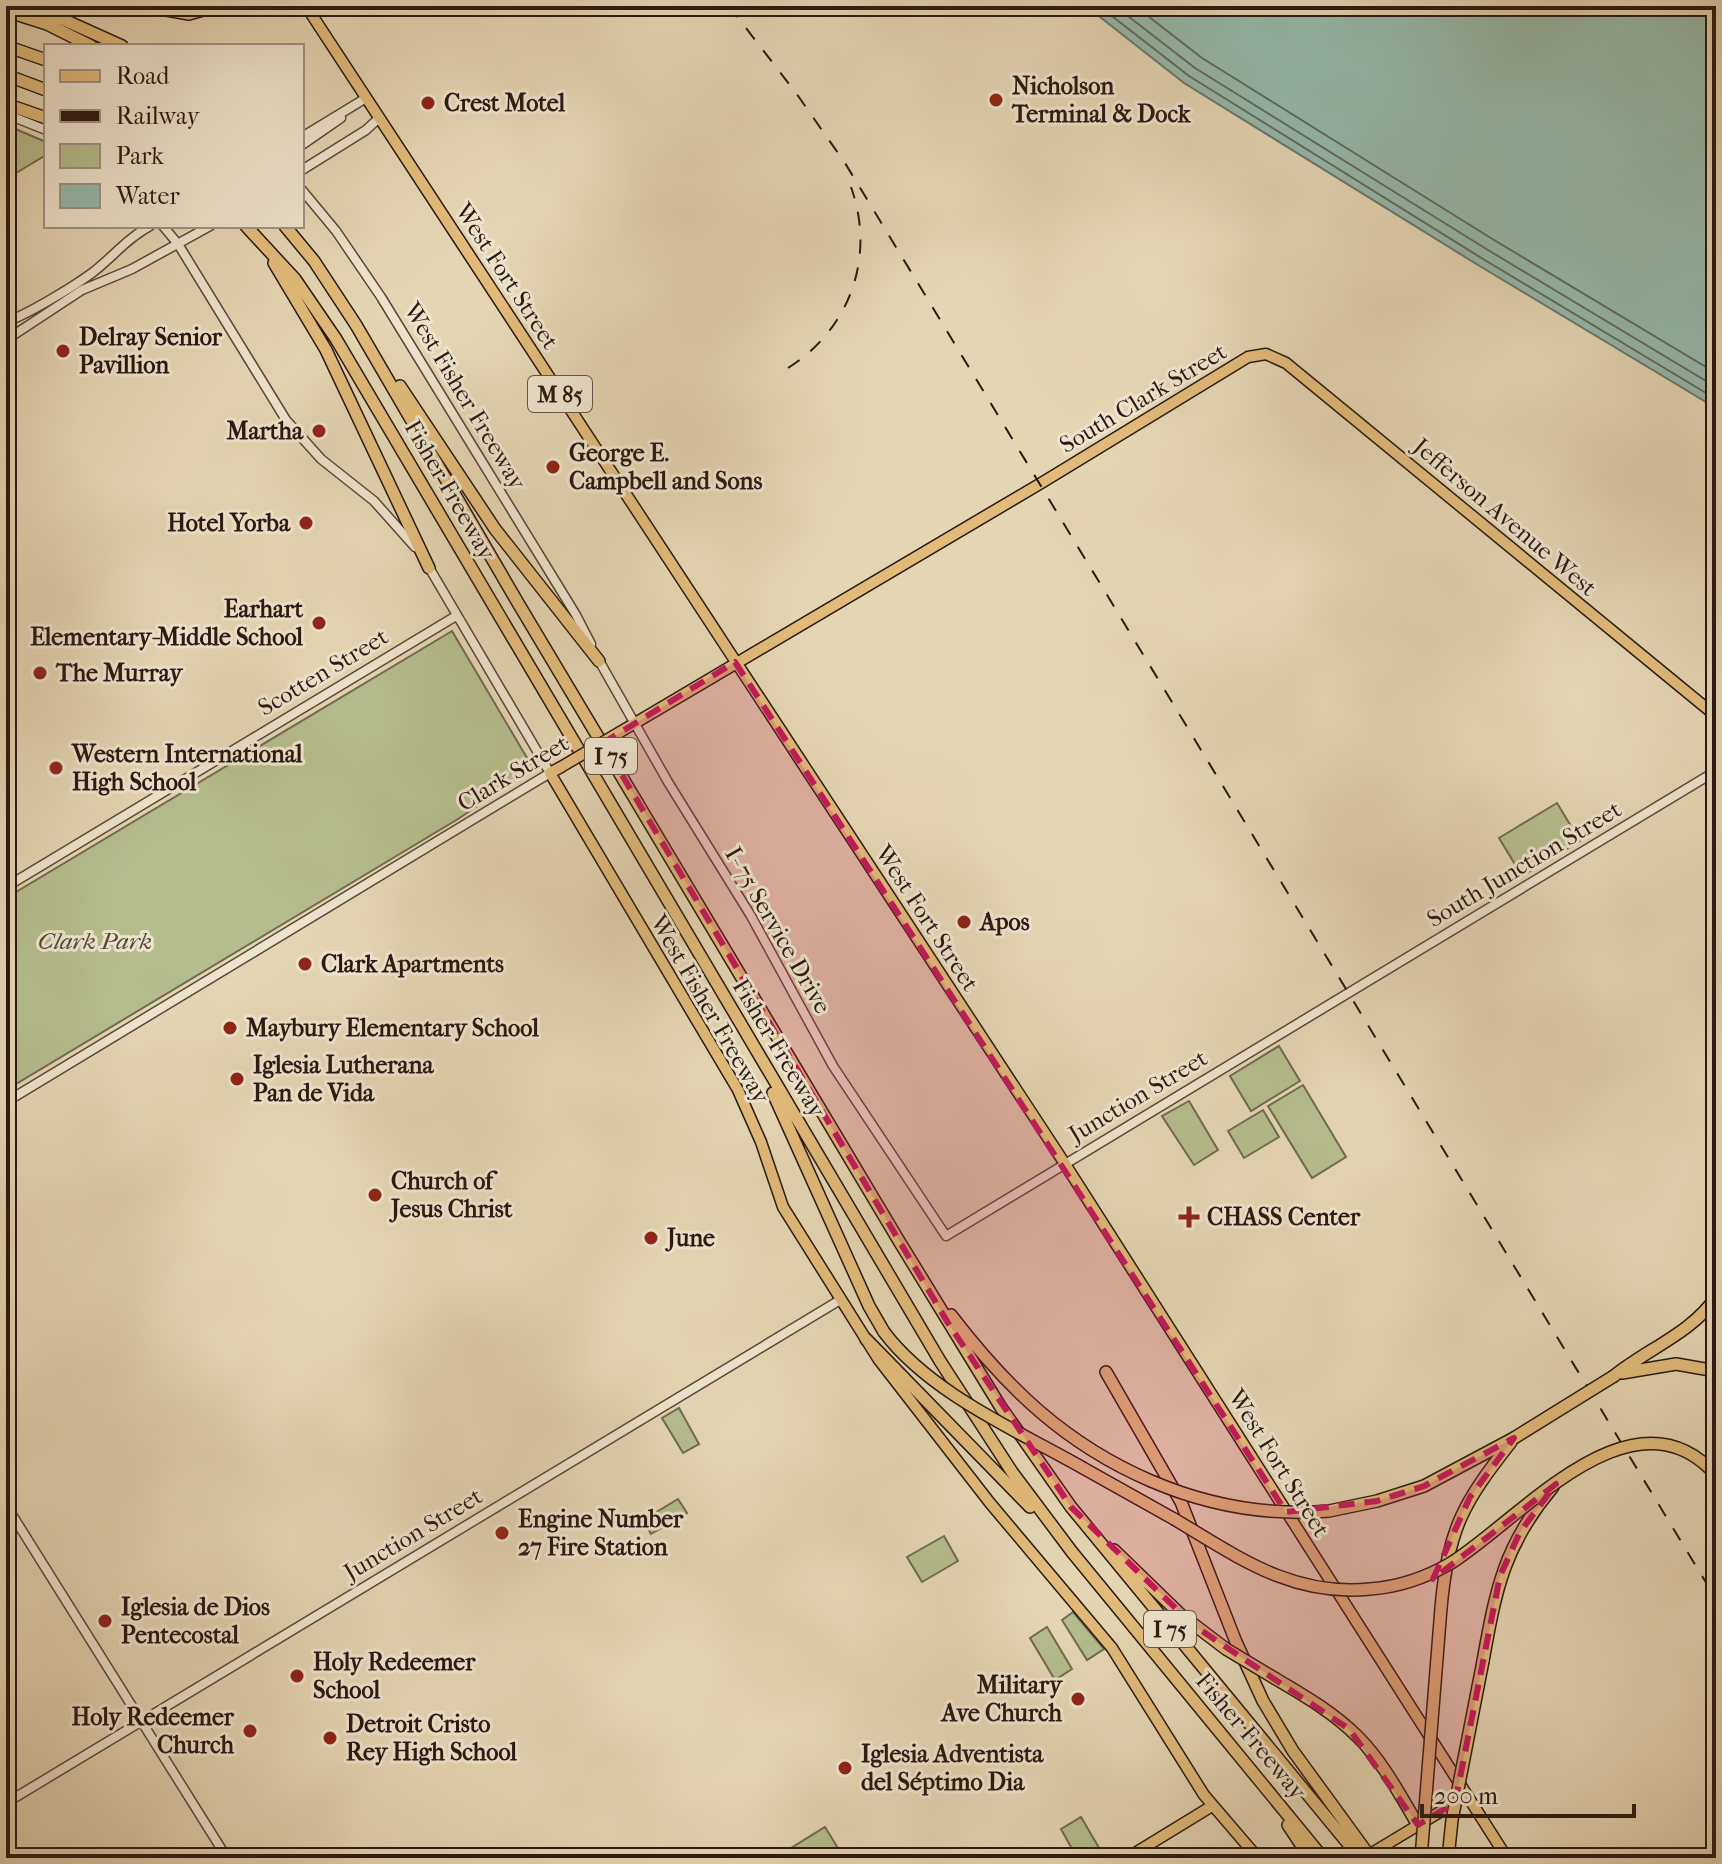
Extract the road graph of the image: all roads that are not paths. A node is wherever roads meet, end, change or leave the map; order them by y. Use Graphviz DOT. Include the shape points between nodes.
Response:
graph roads {
  1 [pos="16,6"];
  2 [pos="144,6"];
  3 [pos="217,6"];
  4 [pos="306,6"];
  5 [pos="6,11"];
  6 [pos="87,44"];
  7 [pos="118,44"];
  8 [pos="6,49"];
  9 [pos="44,60"];
  10 [pos="7,76"];
  11 [pos="44,89"];
  12 [pos="366,98"];
  13 [pos="6,104"];
  14 [pos="349,109"];
  15 [pos="6,114"];
  16 [pos="44,117"];
  17 [pos="379,118"];
  18 [pos="44,129"];
  19 [pos="304,136"];
  20 [pos="304,144"];
  21 [pos="304,162"];
  22 [pos="313,164"];
  23 [pos="304,169"];
  24 [pos="304,192"];
  25 [pos="146,228"];
  26 [pos="165,228"];
  27 [pos="206,228"];
  28 [pos="287,228"];
  29 [pos="249,229"];
  30 [pos="178,244"];
  31 [pos="28,312"];
  32 [pos="34,321"];
  33 [pos="6,322"];
  34 [pos="6,340"];
  35 [pos="369,347"];
  36 [pos="1266,354"];
  37 [pos="1043,482"];
  38 [pos="429,568"];
  39 [pos="456,616"];
  40 [pos="599,661"];
  41 [pos="735,662"];
  42 [pos="1716,716"];
  43 [pos="634,724"];
  44 [pos="1716,771"];
  45 [pos="550,773"];
  46 [pos="702,839"];
  47 [pos="6,887"];
  48 [pos="1352,991"];
  49 [pos="753,1048"];
  50 [pos="6,1102"];
  51 [pos="1065,1164"];
  52 [pos="946,1236"];
  53 [pos="918,1272"];
  54 [pos="1716,1297"];
  55 [pos="840,1300"];
  56 [pos="866,1339"];
  57 [pos="1716,1371"];
  58 [pos="1106,1372"];
  59 [pos="1614,1376"];
  60 [pos="1514,1438"];
  61 [pos="1716,1475"];
  62 [pos="1556,1484"];
  63 [pos="6,1505"];
  64 [pos="1071,1507"];
  65 [pos="1064,1542"];
  66 [pos="141,1721"];
  67 [pos="1255,1775"];
  68 [pos="1467,1797"];
  69 [pos="6,1803"];
  70 [pos="1212,1806"];
  71 [pos="1418,1825"];
  72 [pos="227,1858"];
  73 [pos="1127,1858"];
  74 [pos="1258,1858"];
  75 [pos="1310,1858"];
  76 [pos="1323,1858"];
  77 [pos="1362,1858"];
  78 [pos="1371,1858"];
  79 [pos="1421,1858"];
  80 [pos="1448,1858"];
  81 [pos="1507,1858"];
  1 -- 7 [label="highway"];
  2 -- 3 [label="highway" via="189,14"];
  4 -- 12 [label="main road, West Fort Street / M 85"];
  5 -- 6 [label="highway"];
  8 -- 9 [label="highway"];
  10 -- 11 [label="highway"];
  12 -- 14 [label="street"];
  12 -- 17 [label="main road, West Fort Street / M 85"];
  13 -- 16 [label="highway"];
  14 -- 19 [label="street"];
  14 -- 20 [label="street"];
  15 -- 18 [label="street"];
  17 -- 22 [label="street"];
  17 -- 41 [label="main road, West Fort Street / M 85"];
  21 -- 22 [label="street"];
  22 -- 23 [label="street"];
  24 -- 40 [label="street, West Fisher Freeway" via="381,297"];
  25 -- 31 [label="street" via="91,274"];
  26 -- 30 [label="street, West Fisher Freeway"];
  27 -- 30 [label="street"];
  28 -- 35 [label="highway, Fisher Freeway / I 75"];
  29 -- 38 [label="highway" via="326,350"];
  29 -- 49 [label="highway, Fisher Freeway / I 75" via="295,279 336,339"];
  30 -- 32 [label="street" via="94,283"];
  30 -- 38 [label="street, West Fisher Freeway" via="286,420 321,459 374,501"];
  31 -- 32 [label="street"];
  31 -- 33 [label="street"];
  32 -- 34 [label="street"];
  35 -- 40 [label="highway" via="495,529"];
  35 -- 53 [label="highway, Fisher Freeway / I 75"];
  36 -- 37 [label="main road, South Clark Street" via="1248,357"];
  36 -- 42 [label="main road, Jefferson Avenue West" via="1286,363"];
  37 -- 41 [label="main road, Clark Street"];
  38 -- 39 [label="street, West Fisher Freeway"];
  39 -- 45 [label="street, West Fisher Freeway"];
  39 -- 47 [label="street, Scotten Street"];
  40 -- 43 [label="street, West Fisher Freeway"];
  41 -- 43 [label="main road, Clark Street"];
  41 -- 51 [label="main road, West Fort Street / M 85"];
  43 -- 45 [label="main road, Clark Street, bridge"];
  43 -- 46 [label="street, West Fisher Freeway"];
  44 -- 48 [label="street, South Junction Street"];
  45 -- 50 [label="street, Clark Street"];
  45 -- 55 [label="main road, West Fisher Freeway" via="738,1090 783,1207"];
  46 -- 52 [label="street, I- 75 Service Drive" via="863,1114"];
  48 -- 51 [label="street, Junction Street"];
  49 -- 62 [label="highway, bridge" via="869,1306 907,1359 932,1381 1255,1567 1333,1590 1404,1583 1443,1567"];
  49 -- 65 [label="highway, Fisher Freeway / I 75" via="956,1387"];
  51 -- 52 [label="street, Junction Street"];
  51 -- 68 [label="main road, West Fort Street / M 85"];
  53 -- 60 [label="highway, bridge" via="1015,1392 1085,1447 1182,1493 1243,1508 1329,1511 1424,1486"];
  53 -- 64 [label="highway, Fisher Freeway / I 75" via="1000,1406"];
  54 -- 59 [label="highway" via="1693,1322"];
  55 -- 56 [label="main road, West Fisher Freeway"];
  55 -- 66 [label="street, Junction Street"];
  56 -- 65 [label="highway"];
  56 -- 70 [label="main road, West Fisher Freeway" via="990,1503 1101,1634"];
  57 -- 59 [label="highway" via="1676,1364"];
  58 -- 78 [label="highway" via="1181,1502 1263,1701"];
  59 -- 60 [label="highway, bridge"];
  60 -- 79 [label="highway, bridge" via="1476,1486 1446,1561"];
  61 -- 62 [label="highway, bridge" via="1679,1450 1641,1445 1595,1457"];
  62 -- 80 [label="highway, bridge" via="1520,1532 1497,1588"];
  63 -- 66 [label="street"];
  64 -- 71 [label="highway, bridge" via="1170,1605 1226,1649 1328,1711 1358,1737"];
  64 -- 77 [label="highway, Fisher Freeway / I 75"];
  65 -- 67 [label="highway, Fisher Freeway / I 75"];
  66 -- 69 [label="street, Junction Street"];
  66 -- 72 [label="street"];
  67 -- 75 [label="highway"];
  67 -- 76 [label="highway, Fisher Freeway / I 75"];
  68 -- 71 [label="main road"];
  68 -- 81 [label="main road, West Fort Street / M 85"];
  70 -- 73 [label="main road"];
  70 -- 74 [label="main road"];
  71 -- 77 [label="main road, bridge"];
}
